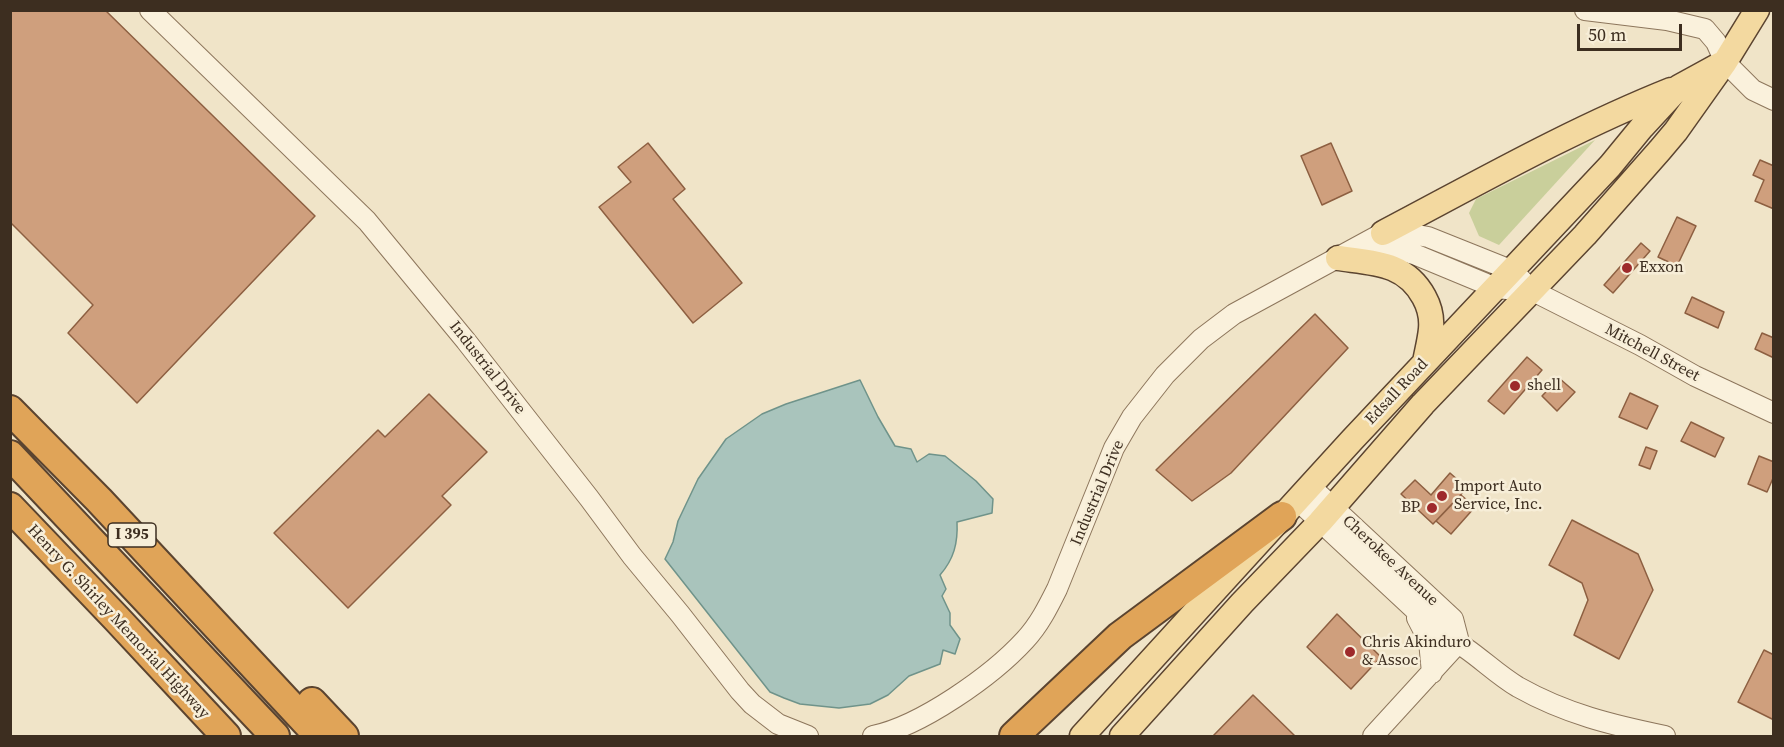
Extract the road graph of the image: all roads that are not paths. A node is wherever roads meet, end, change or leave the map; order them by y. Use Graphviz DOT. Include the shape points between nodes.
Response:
graph roads {
  1 [pos="150,10"];
  2 [pos="1585,10"];
  3 [pos="1757,10"];
  4 [pos="1725,62"];
  5 [pos="1679,87"];
  6 [pos="1773,100"];
  7 [pos="1383,233"];
  8 [pos="1338,258"];
  9 [pos="1513,271"];
  10 [pos="1497,288"];
  11 [pos="1531,290"];
  12 [pos="1425,362"];
  13 [pos="10,410"];
  14 [pos="1773,413"];
  15 [pos="10,455"];
  16 [pos="1296,500"];
  17 [pos="10,507"];
  18 [pos="1326,515"];
  19 [pos="1408,603"];
  20 [pos="1459,642"];
  21 [pos="250,662"];
  22 [pos="1432,673"];
  23 [pos="226,736"];
  24 [pos="275,736"];
  25 [pos="318,736"];
  26 [pos="344,736"];
  27 [pos="808,736"];
  28 [pos="873,736"];
  29 [pos="1014,736"];
  30 [pos="1082,736"];
  31 [pos="1122,736"];
  32 [pos="1373,736"];
  33 [pos="1665,736"];
  1 -- 27 [label="street, Industrial Drive" via="384,239 746,698 778,724"];
  2 -- 4 [label="street" via="1705,29"];
  3 -- 4 [label="main road, Edsall Road"];
  4 -- 5 [label="main road, Edsall Road"];
  4 -- 6 [label="street" via="1753,90"];
  4 -- 11 [label="main road, Edsall Road" via="1676,131"];
  5 -- 7 [label="main road" via="1618,111"];
  5 -- 9 [label="main road, Edsall Road"];
  7 -- 8 [label="street, Industrial Drive"];
  7 -- 9 [label="street" via="1428,237"];
  8 -- 10 [label="street, Industrial Drive" via="1396,249"];
  8 -- 12 [label="main road" via="1383,264 1405,273 1418,286 1428,305 1431,327"];
  8 -- 28 [label="street, Industrial Drive" via="1218,325 1165,375 1114,448 1057,589 1026,638 983,676 938,707 906,725"];
  9 -- 10 [label="main road, Edsall Road"];
  9 -- 11 [label="street"];
  10 -- 11 [label="street, Industrial Drive"];
  10 -- 12 [label="main road, Edsall Road"];
  11 -- 14 [label="street, Mitchell Street"];
  11 -- 18 [label="main road, Edsall Road" via="1423,404"];
  12 -- 16 [label="main road, Edsall Road"];
  13 -- 21 [label="highway, I 395"];
  15 -- 24 [label="highway"];
  16 -- 18 [label="street, Cherokee Avenue"];
  16 -- 29 [label="highway" via="1120,636"];
  16 -- 30 [label="main road, Edsall Road"];
  17 -- 23 [label="highway, Henry G. Shirley Memorial Highway"];
  18 -- 19 [label="street, Cherokee Avenue"];
  18 -- 20 [label="street, Cherokee Avenue" via="1453,619"];
  18 -- 31 [label="main road, Edsall Road"];
  19 -- 20 [label="street, Cherokee Avenue" via="1442,635"];
  19 -- 22 [label="street" via="1429,640"];
  20 -- 22 [label="street"];
  20 -- 33 [label="street" via="1515,685 1552,705 1603,723"];
  21 -- 25 [label="highway, I 395"];
  21 -- 26 [label="highway" via="283,670"];
  22 -- 32 [label="street"];
}
